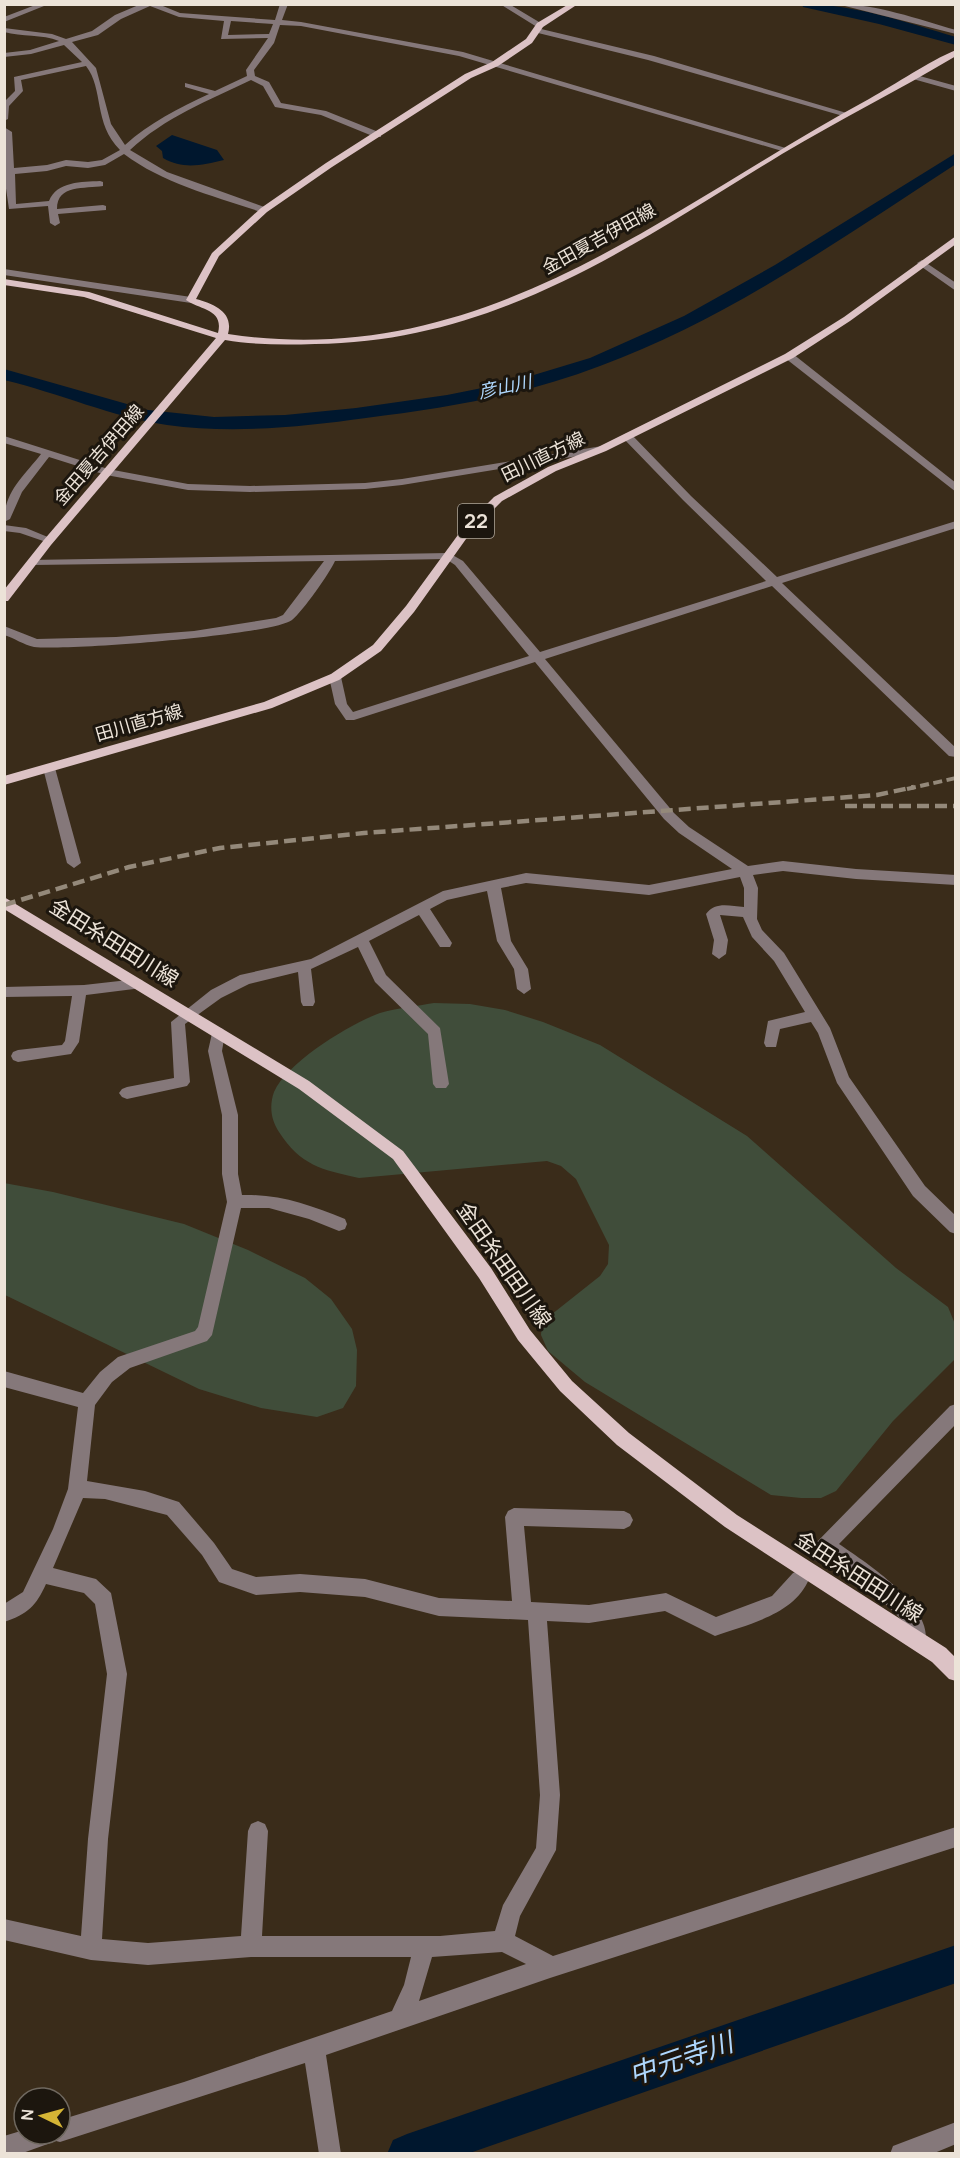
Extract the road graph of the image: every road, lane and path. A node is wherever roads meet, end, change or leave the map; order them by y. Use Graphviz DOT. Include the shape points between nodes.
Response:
graph roads {
  1 [pos="46,4"];
  2 [pos="150,4"];
  3 [pos="284,4"];
  4 [pos="503,4"];
  5 [pos="575,4"];
  6 [pos="840,4"];
  7 [pos="228,18"];
  8 [pos="4,20"];
  9 [pos="278,21"];
  10 [pos="538,27"];
  11 [pos="4,30"];
  12 [pos="956,32"];
  13 [pos="272,36"];
  14 [pos="68,42"];
  15 [pos="956,52"];
  16 [pos="4,55"];
  17 [pos="87,63"];
  18 [pos="495,64"];
  19 [pos="251,77"];
  20 [pos="921,78"];
  21 [pos="188,85"];
  22 [pos="956,89"];
  23 [pos="216,94"];
  24 [pos="846,114"];
  25 [pos="4,119"];
  26 [pos="4,129"];
  27 [pos="378,135"];
  28 [pos="785,149"];
  29 [pos="125,150"];
  30 [pos="7,172"];
  31 [pos="100,184"];
  32 [pos="8,197"];
  33 [pos="54,207"];
  34 [pos="103,208"];
  35 [pos="264,210"];
  36 [pos="55,223"];
  37 [pos="956,239"];
  38 [pos="922,263"];
  39 [pos="4,272"];
  40 [pos="4,282"];
  41 [pos="956,288"];
  42 [pos="190,300"];
  43 [pos="220,340"];
  44 [pos="789,356"];
  45 [pos="627,436"];
  46 [pos="4,439"];
  47 [pos="602,449"];
  48 [pos="48,452"];
  49 [pos="110,469"];
  50 [pos="956,489"];
  51 [pos="4,519"];
  52 [pos="956,524"];
  53 [pos="4,528"];
  54 [pos="49,540"];
  55 [pos="449,556"];
  56 [pos="331,558"];
  57 [pos="33,562"];
  58 [pos="775,580"];
  59 [pos="4,598"];
  60 [pos="4,630"];
  61 [pos="539,658"];
  62 [pos="335,677"];
  63 [pos="953,753"];
  64 [pos="49,768"];
  65 [pos="4,781"];
  66 [pos="74,863"];
  67 [pos="745,871"];
  68 [pos="956,880"];
  69 [pos="493,885"];
  70 [pos="12,907"];
  71 [pos="421,907"];
  72 [pos="750,912"];
  73 [pos="362,940"];
  74 [pos="446,943"];
  75 [pos="719,954"];
  76 [pos="304,966"];
  77 [pos="137,984"];
  78 [pos="524,988"];
  79 [pos="80,990"];
  80 [pos="4,992"];
  81 [pos="308,1002"];
  82 [pos="187,1014"];
  83 [pos="814,1015"];
  84 [pos="218,1033"];
  85 [pos="771,1043"];
  86 [pos="18,1056"];
  87 [pos="441,1084"];
  88 [pos="127,1094"];
  89 [pos="235,1202"];
  90 [pos="339,1224"];
  91 [pos="956,1227"];
  92 [pos="4,1379"];
  93 [pos="87,1402"];
  94 [pos="956,1412"];
  95 [pos="76,1489"];
  96 [pos="624,1520"];
  97 [pos="42,1574"];
  98 [pos="800,1579"];
  99 [pos="530,1611"];
  100 [pos="4,1613"];
  101 [pos="917,1640"];
  102 [pos="956,1672"];
  103 [pos="258,1831"];
  104 [pos="956,1837"];
  105 [pos="4,1929"];
  106 [pos="504,1941"];
  107 [pos="251,1946"];
  108 [pos="422,1947"];
  109 [pos="91,1949"];
  110 [pos="551,1966"];
  111 [pos="399,2020"];
  112 [pos="314,2049"];
  113 [pos="72,2127"];
  114 [pos="956,2133"];
  115 [pos="330,2154"];
  116 [pos="901,2154"];
  1 -- 8 [label="street"];
  2 -- 7 [label="street" via="183,20"];
  2 -- 14 [label="street" via="118,17 95,33"];
  3 -- 9 [label="street"];
  4 -- 10 [label="street"];
  5 -- 10 [label="main road"];
  6 -- 12 [label="street"];
  7 -- 9 [label="street"];
  7 -- 13 [label="street" via="224,37"];
  9 -- 13 [label="street"];
  9 -- 18 [label="street"];
  10 -- 18 [label="main road" via="529,41"];
  10 -- 24 [label="street"];
  11 -- 14 [label="street" via="54,36"];
  13 -- 19 [label="street" via="250,70"];
  14 -- 16 [label="street"];
  14 -- 17 [label="street"];
  15 -- 20 [label="main road, 金田夏吉伊田線"];
  17 -- 25 [label="street" via="17,79 19,91 5,106"];
  17 -- 29 [label="street" via="108,128"];
  18 -- 27 [label="main road" via="468,76"];
  18 -- 28 [label="street"];
  19 -- 23 [label="street"];
  19 -- 27 [label="street" via="266,84 278,105 323,113"];
  20 -- 22 [label="street"];
  20 -- 24 [label="main road, 金田夏吉伊田線"];
  21 -- 23 [label="street"];
  23 -- 29 [label="street" via="176,113"];
  24 -- 28 [label="main road, 金田夏吉伊田線"];
  26 -- 30 [label="street" via="8,132"];
  27 -- 35 [label="main road"];
  28 -- 43 [label="main road, 金田夏吉伊田線" via="583,271 478,316 421,332 363,340"];
  29 -- 30 [label="street" via="96,164 66,163"];
  29 -- 35 [label="street" via="166,174"];
  30 -- 32 [label="street"];
  31 -- 33 [label="street" via="66,187 56,196"];
  32 -- 33 [label="street" via="12,207"];
  33 -- 34 [label="street"];
  33 -- 36 [label="street"];
  35 -- 42 [label="main road" via="215,255"];
  37 -- 38 [label="main road, 田川直方線 / 22"];
  38 -- 41 [label="street"];
  38 -- 44 [label="main road, 田川直方線 / 22"];
  39 -- 42 [label="street"];
  40 -- 43 [label="main road, 金田夏吉伊田線" via="85,294"];
  42 -- 43 [label="main road" via="218,311 225,319 226,328"];
  43 -- 49 [label="main road, 金田夏吉伊田線"];
  44 -- 45 [label="main road, 田川直方線 / 22"];
  44 -- 50 [label="street"];
  45 -- 47 [label="main road, 田川直方線 / 22"];
  45 -- 58 [label="street"];
  46 -- 48 [label="street"];
  47 -- 49 [label="street" via="365,486 188,487"];
  47 -- 55 [label="main road, 田川直方線 / 22" via="552,469 498,499 467,530"];
  48 -- 49 [label="street"];
  48 -- 51 [label="street" via="17,491"];
  49 -- 54 [label="main road, 金田夏吉伊田線"];
  52 -- 58 [label="street"];
  53 -- 54 [label="street"];
  54 -- 57 [label="main road, 金田夏吉伊田線"];
  55 -- 56 [label="street"];
  55 -- 61 [label="street"];
  55 -- 62 [label="main road, 田川直方線 / 22" via="377,648"];
  56 -- 57 [label="street"];
  56 -- 60 [label="street" via="286,618 277,621 194,636 116,641 35,643"];
  57 -- 59 [label="main road, 金田夏吉伊田線"];
  58 -- 61 [label="street"];
  58 -- 63 [label="street"];
  61 -- 62 [label="street" via="350,717 341,704"];
  61 -- 67 [label="street" via="669,816"];
  62 -- 64 [label="main road, 田川直方線 / 22" via="268,705"];
  64 -- 65 [label="main road, 田川直方線 / 22"];
  64 -- 66 [label="street"];
  67 -- 68 [label="street" via="783,866"];
  67 -- 69 [label="street" via="649,890 526,878"];
  67 -- 72 [label="street" via="751,888"];
  69 -- 71 [label="street" via="456,892"];
  69 -- 78 [label="street" via="504,941 520,969"];
  70 -- 77 [label="main road, 金田糸田田川線"];
  71 -- 73 [label="street"];
  71 -- 74 [label="street"];
  72 -- 75 [label="street" via="717,910 713,914 721,940"];
  72 -- 83 [label="street" via="757,933 779,957"];
  73 -- 76 [label="street"];
  73 -- 87 [label="street" via="380,978 435,1032"];
  76 -- 81 [label="street"];
  76 -- 82 [label="street" via="245,979"];
  77 -- 79 [label="street"];
  77 -- 82 [label="main road, 金田糸田田川線"];
  79 -- 80 [label="street"];
  79 -- 86 [label="street" via="72,1042 66,1050"];
  82 -- 84 [label="main road, 金田糸田田川線"];
  82 -- 88 [label="street" via="178,1022 182,1082"];
  83 -- 85 [label="street" via="773,1025"];
  83 -- 91 [label="street" via="825,1032 842,1079 919,1191"];
  84 -- 89 [label="street" via="215,1051 230,1115 230,1174"];
  84 -- 101 [label="main road, 金田糸田田川線" via="304,1085 398,1155 485,1274 524,1335 566,1386 623,1439 731,1521"];
  89 -- 90 [label="street" via="269,1201"];
  89 -- 93 [label="street" via="206,1330 201,1336 124,1362 106,1377"];
  92 -- 93 [label="street"];
  93 -- 95 [label="street"];
  94 -- 101 [label="street" via="822,1549 873,1579 912,1617"];
  95 -- 97 [label="street"];
  95 -- 99 [label="street" via="105,1491 173,1508 226,1576 256,1586 300,1583 365,1588 439,1606"];
  96 -- 99 [label="street" via="514,1517"];
  97 -- 100 [label="street" via="30,1598"];
  97 -- 109 [label="street" via="89,1585 104,1599 117,1674 98,1839"];
  98 -- 99 [label="street" via="778,1603 715,1627 666,1602 589,1614"];
  99 -- 106 [label="street" via="550,1795 546,1850 510,1912"];
  101 -- 102 [label="main road, 金田糸田田川線"];
  103 -- 107 [label="street"];
  104 -- 110 [label="street"];
  105 -- 109 [label="street"];
  106 -- 108 [label="street"];
  106 -- 110 [label="street"];
  107 -- 108 [label="street"];
  107 -- 109 [label="street" via="148,1954"];
  108 -- 111 [label="street" via="417,1982"];
  110 -- 111 [label="street"];
  111 -- 112 [label="street"];
  112 -- 113 [label="street"];
  112 -- 115 [label="street"];
  114 -- 116 [label="street"];
}
